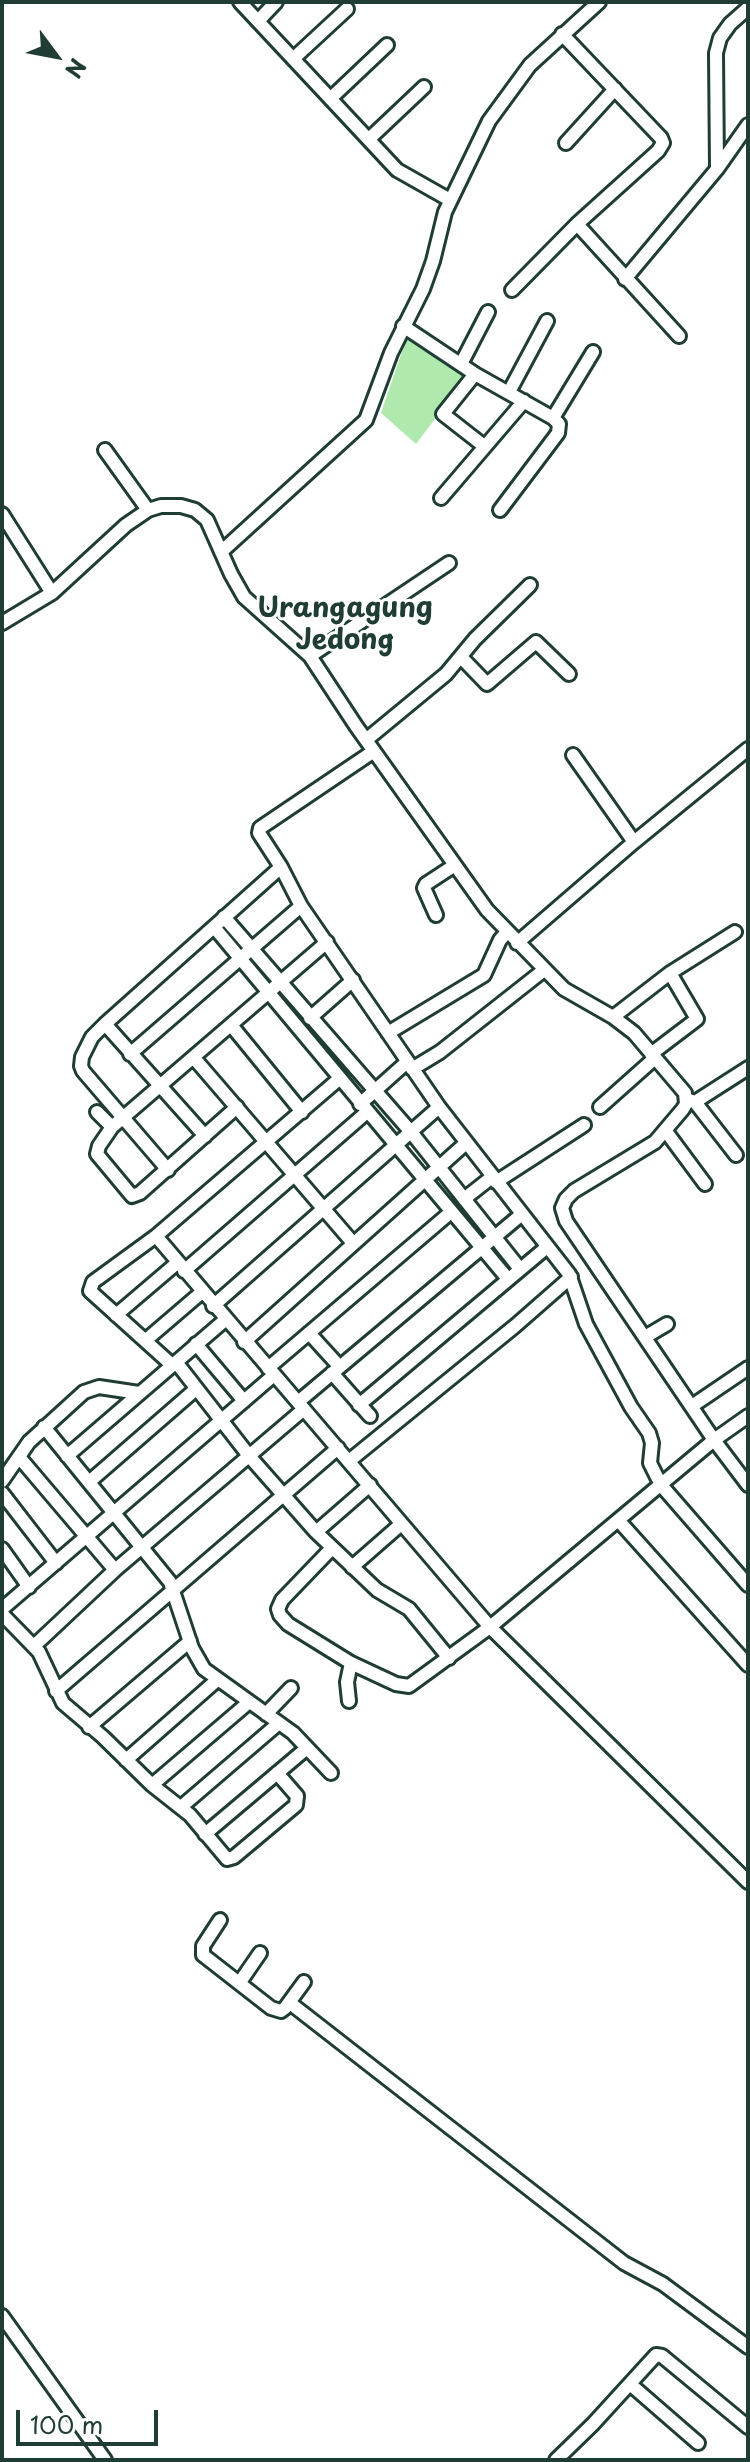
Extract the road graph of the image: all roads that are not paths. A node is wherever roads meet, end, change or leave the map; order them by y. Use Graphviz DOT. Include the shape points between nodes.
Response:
graph roads {
  1 [pos="240,2"];
  2 [pos="276,2"];
  3 [pos="599,2"];
  4 [pos="748,8"];
  5 [pos="347,9"];
  6 [pos="258,21"];
  7 [pos="562,34"];
  8 [pos="387,45"];
  9 [pos="294,58"];
  10 [pos="424,87"];
  11 [pos="615,89"];
  12 [pos="331,98"];
  13 [pos="748,125"];
  14 [pos="369,139"];
  15 [pos="566,143"];
  16 [pos="717,169"];
  17 [pos="450,200"];
  18 [pos="577,224"];
  19 [pos="625,279"];
  20 [pos="512,290"];
  21 [pos="488,312"];
  22 [pos="547,321"];
  23 [pos="403,326"];
  24 [pos="679,336"];
  25 [pos="593,352"];
  26 [pos="461,364"];
  27 [pos="475,374"];
  28 [pos="509,392"];
  29 [pos="524,401"];
  30 [pos="553,418"];
  31 [pos="484,446"];
  32 [pos="105,450"];
  33 [pos="441,498"];
  34 [pos="148,510"];
  35 [pos="500,510"];
  36 [pos="2,514"];
  37 [pos="221,552"];
  38 [pos="449,563"];
  39 [pos="530,585"];
  40 [pos="52,593"];
  41 [pos="2,623"];
  42 [pos="310,656"];
  43 [pos="461,657"];
  44 [pos="569,674"];
  45 [pos="366,740"];
  46 [pos="374,751"];
  47 [pos="743,753"];
  48 [pos="573,755"];
  49 [pos="634,842"];
  50 [pos="278,861"];
  51 [pos="455,865"];
  52 [pos="301,906"];
  53 [pos="436,915"];
  54 [pos="219,922"];
  55 [pos="507,932"];
  56 [pos="735,932"];
  57 [pos="327,942"];
  58 [pos="517,943"];
  59 [pos="251,949"];
  60 [pos="240,959"];
  61 [pos="544,970"];
  62 [pos="670,973"];
  63 [pos="353,980"];
  64 [pos="280,983"];
  65 [pos="268,994"];
  66 [pos="613,1017"];
  67 [pos="310,1018"];
  68 [pos="105,1024"];
  69 [pos="231,1025"];
  70 [pos="388,1033"];
  71 [pos="130,1054"];
  72 [pos="653,1056"];
  73 [pos="194,1058"];
  74 [pos="409,1066"];
  75 [pos="748,1068"];
  76 [pos="339,1079"];
  77 [pos="159,1087"];
  78 [pos="375,1090"];
  79 [pos="691,1100"];
  80 [pos="237,1107"];
  81 [pos="439,1107"];
  82 [pos="600,1107"];
  83 [pos="364,1108"];
  84 [pos="97,1112"];
  85 [pos="302,1112"];
  86 [pos="123,1117"];
  87 [pos="584,1125"];
  88 [pos="112,1127"];
  89 [pos="665,1130"];
  90 [pos="411,1132"];
  91 [pos="205,1136"];
  92 [pos="266,1142"];
  93 [pos="466,1143"];
  94 [pos="395,1146"];
  95 [pos="736,1155"];
  96 [pos="438,1166"];
  97 [pos="168,1170"];
  98 [pos="294,1174"];
  99 [pos="425,1178"];
  100 [pos="494,1180"];
  101 [pos="705,1184"];
  102 [pos="464,1199"];
  103 [pos="324,1210"];
  104 [pos="451,1212"];
  105 [pos="522,1214"];
  106 [pos="156,1236"];
  107 [pos="494,1236"];
  108 [pos="353,1243"];
  109 [pos="481,1246"];
  110 [pos="547,1247"];
  111 [pos="180,1267"];
  112 [pos="520,1269"];
  113 [pos="571,1277"];
  114 [pos="508,1279"];
  115 [pos="202,1292"];
  116 [pos="213,1306"];
  117 [pos="116,1315"];
  118 [pos="225,1320"];
  119 [pos="667,1324"];
  120 [pos="309,1333"];
  121 [pos="645,1337"];
  122 [pos="146,1340"];
  123 [pos="244,1342"];
  124 [pos="196,1344"];
  125 [pos="174,1363"];
  126 [pos="748,1368"];
  127 [pos="335,1369"];
  128 [pos="271,1372"];
  129 [pos="196,1389"];
  130 [pos="139,1393"];
  131 [pos="244,1401"];
  132 [pos="359,1405"];
  133 [pos="301,1406"];
  134 [pos="692,1406"];
  135 [pos="370,1416"];
  136 [pos="748,1416"];
  137 [pos="221,1421"];
  138 [pos="44,1427"];
  139 [pos="714,1440"];
  140 [pos="338,1448"];
  141 [pos="67,1456"];
  142 [pos="19,1457"];
  143 [pos="250,1457"];
  144 [pos="349,1461"];
  145 [pos="2,1481"];
  146 [pos="89,1482"];
  147 [pos="370,1485"];
  148 [pos="661,1485"];
  149 [pos="748,1485"];
  150 [pos="2,1493"];
  151 [pos="282,1495"];
  152 [pos="115,1513"];
  153 [pos="619,1521"];
  154 [pos="400,1525"];
  155 [pos="316,1532"];
  156 [pos="86,1537"];
  157 [pos="142,1547"];
  158 [pos="332,1548"];
  159 [pos="2,1549"];
  160 [pos="56,1563"];
  161 [pos="352,1567"];
  162 [pos="115,1570"];
  163 [pos="748,1585"];
  164 [pos="29,1587"];
  165 [pos="174,1589"];
  166 [pos="2,1611"];
  167 [pos="490,1627"];
  168 [pos="190,1641"];
  169 [pos="34,1646"];
  170 [pos="449,1658"];
  171 [pos="351,1663"];
  172 [pos="748,1665"];
  173 [pos="529,1668"];
  174 [pos="217,1680"];
  175 [pos="291,1688"];
  176 [pos="56,1691"];
  177 [pos="349,1701"];
  178 [pos="248,1703"];
  179 [pos="266,1714"];
  180 [pos="279,1723"];
  181 [pos="89,1727"];
  182 [pos="307,1748"];
  183 [pos="126,1760"];
  184 [pos="277,1773"];
  185 [pos="331,1773"];
  186 [pos="152,1785"];
  187 [pos="181,1807"];
  188 [pos="205,1834"];
  189 [pos="748,1882"];
  190 [pos="748,1890"];
  191 [pos="220,1920"];
  192 [pos="260,1953"];
  193 [pos="240,1982"];
  194 [pos="304,1982"];
  195 [pos="290,2003"];
  196 [pos="2,2316"];
  197 [pos="748,2347"];
  198 [pos="630,2384"];
  199 [pos="748,2427"];
  200 [pos="698,2443"];
  201 [pos="105,2460"];
  202 [pos="556,2460"];
  1 -- 6 [label="street"];
  2 -- 6 [label="street"];
  3 -- 7 [label="street"];
  4 -- 16 [label="street" via="720,38 716,53"];
  5 -- 9 [label="street"];
  6 -- 9 [label="street"];
  7 -- 11 [label="street"];
  7 -- 17 [label="street" via="530,65 489,121"];
  8 -- 12 [label="street"];
  9 -- 12 [label="street"];
  10 -- 14 [label="street"];
  11 -- 15 [label="street"];
  11 -- 18 [label="street" via="663,143"];
  12 -- 14 [label="street"];
  13 -- 16 [label="street"];
  14 -- 17 [label="street" via="397,170"];
  16 -- 19 [label="street"];
  17 -- 23 [label="street" via="423,289"];
  18 -- 19 [label="street"];
  18 -- 20 [label="street"];
  19 -- 24 [label="street"];
  21 -- 26 [label="street"];
  22 -- 28 [label="street"];
  23 -- 26 [label="street"];
  23 -- 37 [label="street" via="366,420"];
  25 -- 30 [label="street"];
  26 -- 27 [label="street"];
  27 -- 28 [label="street"];
  27 -- 31 [label="street" via="443,414"];
  28 -- 29 [label="street"];
  29 -- 30 [label="street"];
  29 -- 31 [label="street"];
  30 -- 35 [label="street" via="558,433"];
  31 -- 33 [label="street"];
  32 -- 34 [label="street"];
  34 -- 37 [label="street" via="195,510 207,520"];
  34 -- 40 [label="street"];
  36 -- 40 [label="street"];
  37 -- 42 [label="street" via="244,597"];
  38 -- 42 [label="street"];
  39 -- 43 [label="street"];
  40 -- 41 [label="street"];
  42 -- 45 [label="street"];
  43 -- 44 [label="street" via="487,684 536,642"];
  43 -- 45 [label="street"];
  45 -- 46 [label="street"];
  46 -- 50 [label="street" via="260,828"];
  46 -- 51 [label="street"];
  47 -- 49 [label="street"];
  48 -- 49 [label="street"];
  49 -- 58 [label="street"];
  50 -- 52 [label="street"];
  50 -- 54 [label="street"];
  51 -- 53 [label="street" via="424,888"];
  51 -- 55 [label="street"];
  52 -- 57 [label="street"];
  52 -- 59 [label="street"];
  54 -- 59 [label="street"];
  54 -- 60 [label="street"];
  54 -- 68 [label="street"];
  55 -- 58 [label="street"];
  55 -- 70 [label="street" via="484,975"];
  56 -- 62 [label="street"];
  57 -- 63 [label="street"];
  57 -- 64 [label="street"];
  58 -- 61 [label="street"];
  59 -- 60 [label="street"];
  59 -- 64 [label="street"];
  60 -- 65 [label="street"];
  60 -- 71 [label="street"];
  61 -- 66 [label="street" via="564,989"];
  61 -- 74 [label="street" via="440,1052"];
  62 -- 66 [label="street"];
  62 -- 72 [label="street" via="697,1019"];
  63 -- 67 [label="street"];
  63 -- 70 [label="street"];
  64 -- 65 [label="street"];
  64 -- 67 [label="street"];
  65 -- 69 [label="street"];
  65 -- 76 [label="street"];
  66 -- 72 [label="street"];
  67 -- 78 [label="street"];
  68 -- 71 [label="street"];
  68 -- 86 [label="street" via="88,1044 81,1066"];
  69 -- 73 [label="street"];
  69 -- 85 [label="street"];
  70 -- 74 [label="street"];
  71 -- 77 [label="street"];
  72 -- 79 [label="street"];
  72 -- 82 [label="street"];
  73 -- 77 [label="street"];
  73 -- 80 [label="street"];
  74 -- 78 [label="street"];
  74 -- 81 [label="street"];
  75 -- 79 [label="street"];
  76 -- 83 [label="street"];
  76 -- 85 [label="street"];
  77 -- 86 [label="street"];
  77 -- 91 [label="street"];
  78 -- 83 [label="street"];
  78 -- 90 [label="street"];
  79 -- 89 [label="street"];
  79 -- 95 [label="street"];
  80 -- 91 [label="street"];
  80 -- 92 [label="street"];
  81 -- 90 [label="street"];
  81 -- 93 [label="street"];
  83 -- 94 [label="street"];
  83 -- 98 [label="street"];
  84 -- 88 [label="street"];
  85 -- 92 [label="street"];
  86 -- 88 [label="street"];
  86 -- 97 [label="street"];
  87 -- 100 [label="street"];
  88 -- 97 [label="street" via="97,1154 130,1195"];
  89 -- 101 [label="street"];
  89 -- 121 [label="street" via="647,1149 569,1194 562,1208"];
  90 -- 94 [label="street"];
  90 -- 96 [label="street"];
  91 -- 97 [label="street"];
  92 -- 98 [label="street"];
  92 -- 106 [label="street"];
  93 -- 96 [label="street"];
  93 -- 100 [label="street"];
  94 -- 99 [label="street"];
  94 -- 103 [label="street"];
  96 -- 99 [label="street"];
  96 -- 102 [label="street"];
  98 -- 103 [label="street"];
  98 -- 111 [label="street"];
  99 -- 104 [label="street"];
  99 -- 108 [label="street"];
  100 -- 102 [label="street"];
  100 -- 105 [label="street"];
  102 -- 107 [label="street"];
  103 -- 108 [label="street"];
  103 -- 116 [label="street"];
  104 -- 109 [label="street"];
  104 -- 120 [label="street"];
  105 -- 107 [label="street"];
  105 -- 110 [label="street"];
  106 -- 111 [label="street"];
  106 -- 117 [label="street" via="91,1285 92,1294"];
  107 -- 109 [label="street"];
  107 -- 112 [label="street"];
  108 -- 123 [label="street"];
  109 -- 114 [label="street"];
  109 -- 127 [label="street"];
  110 -- 112 [label="street"];
  110 -- 113 [label="street"];
  111 -- 115 [label="street"];
  111 -- 117 [label="street"];
  112 -- 114 [label="street"];
  113 -- 144 [label="street"];
  113 -- 148 [label="street" via="586,1324 649,1433 650,1463"];
  114 -- 132 [label="street"];
  115 -- 116 [label="street"];
  115 -- 122 [label="street"];
  116 -- 118 [label="street"];
  117 -- 122 [label="street"];
  118 -- 123 [label="street"];
  118 -- 124 [label="street"];
  119 -- 121 [label="street"];
  120 -- 127 [label="street"];
  120 -- 128 [label="street"];
  121 -- 134 [label="street"];
  122 -- 125 [label="street"];
  123 -- 128 [label="street"];
  124 -- 125 [label="street"];
  124 -- 131 [label="street"];
  125 -- 129 [label="street"];
  125 -- 130 [label="street"];
  126 -- 134 [label="street"];
  127 -- 132 [label="street"];
  127 -- 133 [label="street"];
  128 -- 131 [label="street"];
  128 -- 133 [label="street"];
  129 -- 137 [label="street"];
  129 -- 146 [label="street"];
  130 -- 138 [label="street" via="89,1389"];
  130 -- 141 [label="street"];
  131 -- 137 [label="street"];
  132 -- 135 [label="street"];
  133 -- 140 [label="street"];
  133 -- 143 [label="street"];
  134 -- 139 [label="street"];
  136 -- 139 [label="street"];
  137 -- 143 [label="street"];
  137 -- 152 [label="street"];
  138 -- 141 [label="street"];
  138 -- 142 [label="street"];
  139 -- 148 [label="street"];
  139 -- 149 [label="street"];
  140 -- 144 [label="street"];
  140 -- 151 [label="street"];
  141 -- 146 [label="street"];
  142 -- 145 [label="street"];
  142 -- 156 [label="street"];
  143 -- 151 [label="street"];
  143 -- 157 [label="street"];
  144 -- 147 [label="street"];
  146 -- 152 [label="street"];
  147 -- 154 [label="street"];
  147 -- 155 [label="street"];
  148 -- 153 [label="street"];
  148 -- 163 [label="street"];
  150 -- 160 [label="street"];
  151 -- 155 [label="street"];
  151 -- 165 [label="street"];
  152 -- 156 [label="street"];
  152 -- 157 [label="street"];
  153 -- 167 [label="street"];
  153 -- 172 [label="street"];
  154 -- 161 [label="street"];
  154 -- 167 [label="street"];
  155 -- 158 [label="street"];
  156 -- 160 [label="street"];
  156 -- 162 [label="street"];
  157 -- 162 [label="street"];
  157 -- 165 [label="street"];
  158 -- 161 [label="street"];
  158 -- 171 [label="street" via="278,1609 288,1624"];
  159 -- 164 [label="street"];
  160 -- 164 [label="street"];
  161 -- 170 [label="street" via="383,1595 409,1609"];
  162 -- 169 [label="street"];
  164 -- 166 [label="street"];
  165 -- 168 [label="street"];
  165 -- 176 [label="street"];
  166 -- 169 [label="street"];
  167 -- 170 [label="street"];
  167 -- 173 [label="street"];
  168 -- 174 [label="street" via="200,1663"];
  168 -- 181 [label="street"];
  169 -- 176 [label="street"];
  170 -- 171 [label="street" via="409,1686"];
  171 -- 177 [label="street"];
  173 -- 189 [label="street"];
  173 -- 190 [label="street"];
  174 -- 178 [label="street"];
  174 -- 183 [label="street"];
  175 -- 179 [label="street"];
  176 -- 181 [label="street"];
  178 -- 179 [label="street"];
  178 -- 186 [label="street"];
  179 -- 180 [label="street"];
  180 -- 182 [label="street"];
  180 -- 187 [label="street"];
  181 -- 183 [label="street"];
  182 -- 184 [label="street"];
  182 -- 185 [label="street"];
  183 -- 186 [label="street"];
  184 -- 188 [label="street"];
  184 -- 188 [label="street" via="297,1796 296,1805 231,1858 224,1857"];
  186 -- 187 [label="street"];
  187 -- 188 [label="street"];
  191 -- 193 [label="street" via="201,1951"];
  192 -- 193 [label="street"];
  193 -- 195 [label="street" via="276,2010"];
  194 -- 195 [label="street"];
  195 -- 197 [label="street" via="624,2263 663,2284"];
  196 -- 201 [label="street"];
  198 -- 199 [label="street" via="658,2354"];
  198 -- 200 [label="street"];
  198 -- 202 [label="street"];
}
